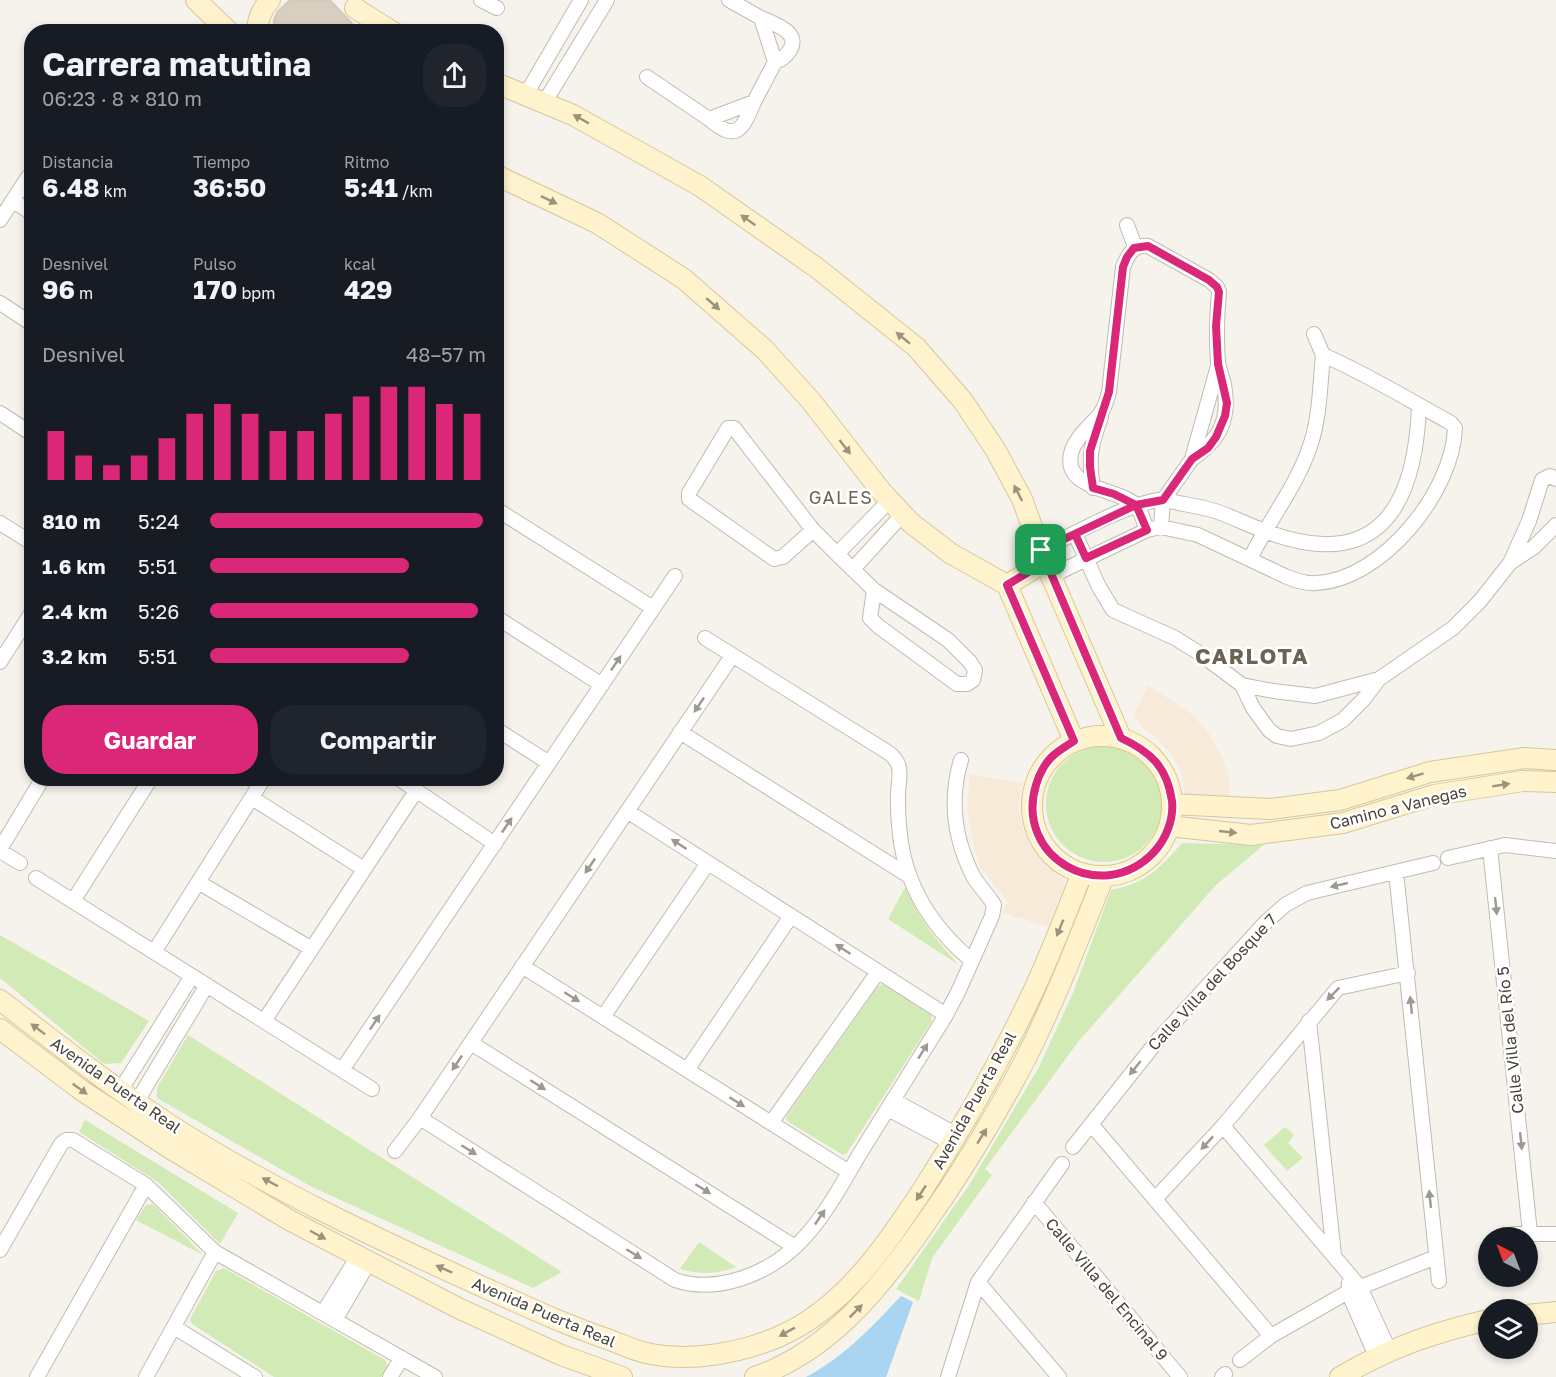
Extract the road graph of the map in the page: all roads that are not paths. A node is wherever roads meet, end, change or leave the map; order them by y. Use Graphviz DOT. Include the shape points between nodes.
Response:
graph roads {
  1 [pos="196,0"];
  2 [pos="270,0"];
  3 [pos="481,0"];
  4 [pos="581,0"];
  5 [pos="607,0"];
  6 [pos="729,0"];
  7 [pos="352,4"];
  8 [pos="497,8"];
  9 [pos="761,18"];
  10 [pos="221,24"];
  11 [pos="257,24"];
  12 [pos="361,24"];
  13 [pos="381,24"];
  14 [pos="567,26"];
  15 [pos="586,35"];
  16 [pos="775,62"];
  17 [pos="647,77"];
  18 [pos="504,87"];
  19 [pos="525,96"];
  20 [pos="754,102"];
  21 [pos="544,103"];
  22 [pos="709,119"];
  23 [pos="504,179"];
  24 [pos="24,183"];
  25 [pos="13,201"];
  26 [pos="24,208"];
  27 [pos="0,220"];
  28 [pos="1127,225"];
  29 [pos="1134,248"];
  30 [pos="0,303"];
  31 [pos="24,319"];
  32 [pos="1314,334"];
  33 [pos="1323,355"];
  34 [pos="1218,364"];
  35 [pos="1419,405"];
  36 [pos="0,413"];
  37 [pos="24,429"];
  38 [pos="1192,459"];
  39 [pos="1556,479"];
  40 [pos="1163,500"];
  41 [pos="1136,505"];
  42 [pos="897,507"];
  43 [pos="504,514"];
  44 [pos="1385,522"];
  45 [pos="0,523"];
  46 [pos="1556,525"];
  47 [pos="1161,527"];
  48 [pos="813,530"];
  49 [pos="1147,530"];
  50 [pos="1263,531"];
  51 [pos="1075,534"];
  52 [pos="1405,535"];
  53 [pos="24,538"];
  54 [pos="837,554"];
  55 [pos="1086,558"];
  56 [pos="1250,559"];
  57 [pos="1046,563"];
  58 [pos="1510,563"];
  59 [pos="853,569"];
  60 [pos="675,576"];
  61 [pos="1007,585"];
  62 [pos="874,590"];
  63 [pos="653,608"];
  64 [pos="24,621"];
  65 [pos="504,622"];
  66 [pos="705,638"];
  67 [pos="6,642"];
  68 [pos="732,656"];
  69 [pos="0,662"];
  70 [pos="1379,679"];
  71 [pos="602,685"];
  72 [pos="1242,685"];
  73 [pos="680,732"];
  74 [pos="504,734"];
  75 [pos="1121,738"];
  76 [pos="1074,741"];
  77 [pos="961,760"];
  78 [pos="1556,760"];
  79 [pos="549,763"];
  80 [pos="1556,782"];
  81 [pos="39,786"];
  82 [pos="145,786"];
  83 [pos="259,786"];
  84 [pos="409,786"];
  85 [pos="416,791"];
  86 [pos="252,798"];
  87 [pos="1172,804"];
  88 [pos="627,811"];
  89 [pos="1169,826"];
  90 [pos="495,844"];
  91 [pos="1490,848"];
  92 [pos="0,850"];
  93 [pos="1556,851"];
  94 [pos="1448,858"];
  95 [pos="1433,862"];
  96 [pos="20,863"];
  97 [pos="708,863"];
  98 [pos="364,869"];
  99 [pos="1396,872"];
  100 [pos="1082,873"];
  101 [pos="909,876"];
  102 [pos="1104,876"];
  103 [pos="36,878"];
  104 [pos="198,882"];
  105 [pos="73,901"];
  106 [pos="791,916"];
  107 [pos="312,949"];
  108 [pos="154,952"];
  109 [pos="972,961"];
  110 [pos="522,966"];
  111 [pos="878,972"];
  112 [pos="1408,973"];
  113 [pos="192,976"];
  114 [pos="207,985"];
  115 [pos="0,1000"];
  116 [pos="945,1015"];
  117 [pos="603,1017"];
  118 [pos="264,1021"];
  119 [pos="1309,1021"];
  120 [pos="0,1029"];
  121 [pos="471,1043"];
  122 [pos="138,1062"];
  123 [pos="342,1070"];
  124 [pos="687,1070"];
  125 [pos="153,1073"];
  126 [pos="372,1089"];
  127 [pos="120,1091"];
  128 [pos="136,1103"];
  129 [pos="891,1105"];
  130 [pos="420,1118"];
  131 [pos="771,1123"];
  132 [pos="1091,1124"];
  133 [pos="1223,1126"];
  134 [pos="955,1139"];
  135 [pos="1073,1147"];
  136 [pos="395,1151"];
  137 [pos="1062,1164"];
  138 [pos="849,1172"];
  139 [pos="146,1185"];
  140 [pos="1155,1199"];
  141 [pos="1034,1202"];
  142 [pos="1529,1227"];
  143 [pos="1538,1233"];
  144 [pos="1556,1234"];
  145 [pos="795,1247"];
  146 [pos="0,1250"];
  147 [pos="215,1252"];
  148 [pos="1334,1255"];
  149 [pos="1436,1257"];
  150 [pos="363,1259"];
  151 [pos="1439,1281"];
  152 [pos="978,1282"];
  153 [pos="1354,1290"];
  154 [pos="1556,1312"];
  155 [pos="1538,1314"];
  156 [pos="329,1317"];
  157 [pos="1478,1322"];
  158 [pos="174,1327"];
  159 [pos="574,1328"];
  160 [pos="1271,1336"];
  161 [pos="1379,1344"];
  162 [pos="561,1355"];
  163 [pos="402,1358"];
  164 [pos="1240,1360"];
  165 [pos="37,1377"];
  166 [pos="146,1377"];
  167 [pos="255,1377"];
  168 [pos="390,1377"];
  169 [pos="435,1377"];
  170 [pos="622,1377"];
  171 [pos="755,1377"];
  172 [pos="948,1377"];
  173 [pos="1059,1377"];
  174 [pos="1180,1377"];
  175 [pos="1340,1377"];
  1 -- 10 [label="main road"];
  2 -- 11 [label="main road"];
  3 -- 8 [label="street"];
  4 -- 14 [label="street"];
  5 -- 15 [label="street"];
  6 -- 9 [label="street"];
  7 -- 12 [label="main road"];
  7 -- 13 [label="main road"];
  9 -- 16 [label="street"];
  9 -- 16 [label="street" via="783,28 790,37 791,48"];
  14 -- 15 [label="street"];
  14 -- 19 [label="street"];
  15 -- 21 [label="street"];
  16 -- 20 [label="street"];
  17 -- 22 [label="street"];
  18 -- 19 [label="main road"];
  19 -- 21 [label="main road"];
  20 -- 22 [label="street"];
  20 -- 22 [label="street" via="745,122 735,131 723,130"];
  57 -- 21 [label="main road, one-way" via="1022,499 995,449 963,401 916,347 817,268 700,186 573,115"];
  23 -- 42 [label="main road, one-way" via="597,223 684,279 765,350"];
  24 -- 25 [label="street"];
  25 -- 26 [label="street"];
  25 -- 27 [label="street"];
  28 -- 29 [label="street"];
  29 -- 34 [label="street" via="1148,246 1217,287"];
  29 -- 41 [label="street" via="1123,267 1109,392 1102,411 1071,454 1072,470 1082,480"];
  30 -- 31 [label="street"];
  32 -- 33 [label="street"];
  33 -- 35 [label="street"];
  33 -- 50 [label="street" via="1311,444 1299,475"];
  34 -- 38 [label="street"];
  34 -- 38 [label="street" via="1227,403 1225,416 1208,448"];
  35 -- 44 [label="street" via="1418,441 1408,478"];
  35 -- 52 [label="street" via="1451,423 1455,430 1442,478"];
  36 -- 37 [label="street"];
  38 -- 40 [label="street"];
  39 -- 58 [label="street" via="1550,476 1542,480"];
  40 -- 41 [label="street"];
  40 -- 47 [label="street"];
  40 -- 50 [label="street" via="1215,511"];
  41 -- 49 [label="street"];
  41 -- 51 [label="street"];
  42 -- 54 [label="street"];
  42 -- 59 [label="street"];
  42 -- 61 [label="main road" via="950,552"];
  43 -- 63 [label="street"];
  44 -- 50 [label="street" via="1369,534 1344,544 1311,545"];
  44 -- 52 [label="street"];
  45 -- 53 [label="street"];
  46 -- 58 [label="street"];
  47 -- 49 [label="street"];
  47 -- 56 [label="street" via="1198,535"];
  48 -- 48 [label="street" via="734,428 728,428 689,499 774,559 783,557"];
  48 -- 54 [label="street"];
  49 -- 55 [label="street"];
  50 -- 56 [label="street"];
  51 -- 55 [label="street"];
  51 -- 57 [label="street"];
  52 -- 56 [label="street" via="1371,563 1335,580 1315,583 1285,576"];
  54 -- 59 [label="street"];
  55 -- 57 [label="street"];
  55 -- 72 [label="street" via="1113,610 1175,638"];
  57 -- 61 [label="main road"];
  57 -- 75 [label="main road"];
  58 -- 70 [label="street" via="1453,628"];
  59 -- 62 [label="street"];
  60 -- 63 [label="street"];
  61 -- 76 [label="main road"];
  62 -- 62 [label="street" via="870,614 873,622 957,684 973,680 974,666 956,647"];
  71 -- 63 [label="street, one-way"];
  64 -- 67 [label="street"];
  65 -- 71 [label="street"];
  66 -- 68 [label="street"];
  67 -- 69 [label="street"];
  68 -- 73 [label="street, one-way"];
  68 -- 101 [label="street" via="897,761 899,821"];
  70 -- 72 [label="street" via="1315,696"];
  70 -- 72 [label="street" via="1343,720 1319,733 1291,739 1269,730"];
  71 -- 79 [label="street"];
  73 -- 88 [label="street"];
  73 -- 101 [label="street"];
  74 -- 79 [label="street"];
  75 -- 76 [label="main road" via="1097,736"];
  75 -- 87 [label="main road" via="1141,747 1158,762 1168,782"];
  76 -- 100 [label="main road" via="1054,755 1039,775 1032,798 1033,823 1043,845 1060,863"];
  77 -- 109 [label="street" via="954,799 959,844 973,875 994,905 993,916"];
  78 -- 87 [label="main road, Camino a Vanegas, one-way" via="1525,758 1430,772 1340,800 1270,809"];
  90 -- 79 [label="street, one-way"];
  89 -- 80 [label="main road, Camino a Vanegas, one-way" via="1251,835 1343,823 1434,795 1523,781"];
  81 -- 92 [label="street"];
  82 -- 105 [label="street"];
  83 -- 86 [label="street"];
  84 -- 85 [label="street"];
  85 -- 90 [label="street"];
  85 -- 98 [label="street"];
  86 -- 98 [label="street"];
  86 -- 104 [label="street"];
  87 -- 89 [label="main road"];
  97 -- 88 [label="street, one-way"];
  88 -- 110 [label="street, one-way"];
  89 -- 102 [label="main road" via="1160,846 1145,862 1126,872"];
  123 -- 90 [label="street, one-way"];
  91 -- 93 [label="street" via="1505,845"];
  91 -- 94 [label="street"];
  91 -- 142 [label="street, Calle Villa del Río 5, one-way"];
  92 -- 96 [label="street"];
  95 -- 99 [label="street, Calle Villa del Bosque 7"];
  97 -- 106 [label="street"];
  97 -- 117 [label="street"];
  98 -- 107 [label="street"];
  99 -- 112 [label="street"];
  99 -- 132 [label="street, Calle Villa del Bosque 7, one-way" via="1307,893 1285,905 1158,1040"];
  100 -- 102 [label="main road"];
  100 -- 134 [label="main road, Avenida Puerta Real, one-way" via="1031,997"];
  101 -- 109 [label="street" via="944,934"];
  171 -- 102 [label="main road, Avenida Puerta Real, one-way" via="812,1347 859,1308 901,1258 943,1198 1025,1060"];
  103 -- 105 [label="street"];
  104 -- 107 [label="street"];
  104 -- 108 [label="street"];
  105 -- 108 [label="street"];
  111 -- 106 [label="street, one-way"];
  106 -- 124 [label="street"];
  107 -- 118 [label="street"];
  108 -- 113 [label="street"];
  109 -- 116 [label="street"];
  110 -- 117 [label="street, one-way"];
  110 -- 121 [label="street"];
  111 -- 116 [label="street"];
  111 -- 131 [label="street"];
  112 -- 119 [label="street, one-way" via="1343,985"];
  149 -- 112 [label="street, one-way"];
  113 -- 114 [label="street"];
  113 -- 122 [label="street"];
  114 -- 118 [label="street"];
  114 -- 125 [label="street"];
  127 -- 115 [label="main road, Avenida Puerta Real, one-way"];
  129 -- 116 [label="street, one-way"];
  117 -- 124 [label="street"];
  118 -- 123 [label="street"];
  119 -- 133 [label="street"];
  119 -- 148 [label="street"];
  120 -- 150 [label="main road, Avenida Puerta Real, one-way" via="81,1090 171,1149"];
  121 -- 130 [label="street, one-way"];
  121 -- 145 [label="street, one-way"];
  122 -- 125 [label="street"];
  122 -- 127 [label="street"];
  123 -- 126 [label="street"];
  124 -- 131 [label="street, one-way"];
  125 -- 128 [label="street"];
  127 -- 128 [label="main road, Avenida Puerta Real"];
  159 -- 128 [label="main road, Avenida Puerta Real, one-way" via="364,1233 245,1169"];
  129 -- 134 [label="street"];
  129 -- 138 [label="street"];
  130 -- 136 [label="street"];
  130 -- 145 [label="street, one-way" via="682,1283 703,1286 743,1278 771,1265"];
  131 -- 138 [label="street"];
  132 -- 135 [label="street, Calle Villa del Bosque 7"];
  132 -- 140 [label="street"];
  133 -- 140 [label="street, one-way"];
  133 -- 148 [label="street"];
  134 -- 159 [label="main road, Avenida Puerta Real, one-way" via="883,1248 854,1282 825,1307 779,1336 728,1352 691,1357 650,1354"];
  137 -- 141 [label="street, Calle Villa del Encinal 9"];
  145 -- 138 [label="street, one-way"];
  139 -- 146 [label="street" via="73,1140 66,1140"];
  139 -- 147 [label="street"];
  139 -- 165 [label="street"];
  140 -- 160 [label="street"];
  141 -- 152 [label="street, Calle Villa del Encinal 9"];
  141 -- 174 [label="street, Calle Villa del Encinal 9"];
  143 -- 144 [label="street"];
  147 -- 156 [label="street"];
  147 -- 158 [label="street"];
  148 -- 153 [label="street"];
  149 -- 151 [label="street"];
  149 -- 153 [label="street"];
  150 -- 156 [label="street"];
  150 -- 162 [label="main road, Avenida Puerta Real"];
  152 -- 172 [label="street, Calle Villa del Encinal 9"];
  152 -- 173 [label="street"];
  153 -- 160 [label="street"];
  153 -- 161 [label="street"];
  154 -- 155 [label="main road"];
  156 -- 163 [label="street"];
  157 -- 161 [label="main road"];
  158 -- 166 [label="street"];
  158 -- 167 [label="street"];
  159 -- 162 [label="main road"];
  160 -- 164 [label="street"];
  161 -- 175 [label="main road"];
  162 -- 170 [label="main road, Avenida Puerta Real"];
  163 -- 168 [label="street"];
  163 -- 169 [label="street"];
}
